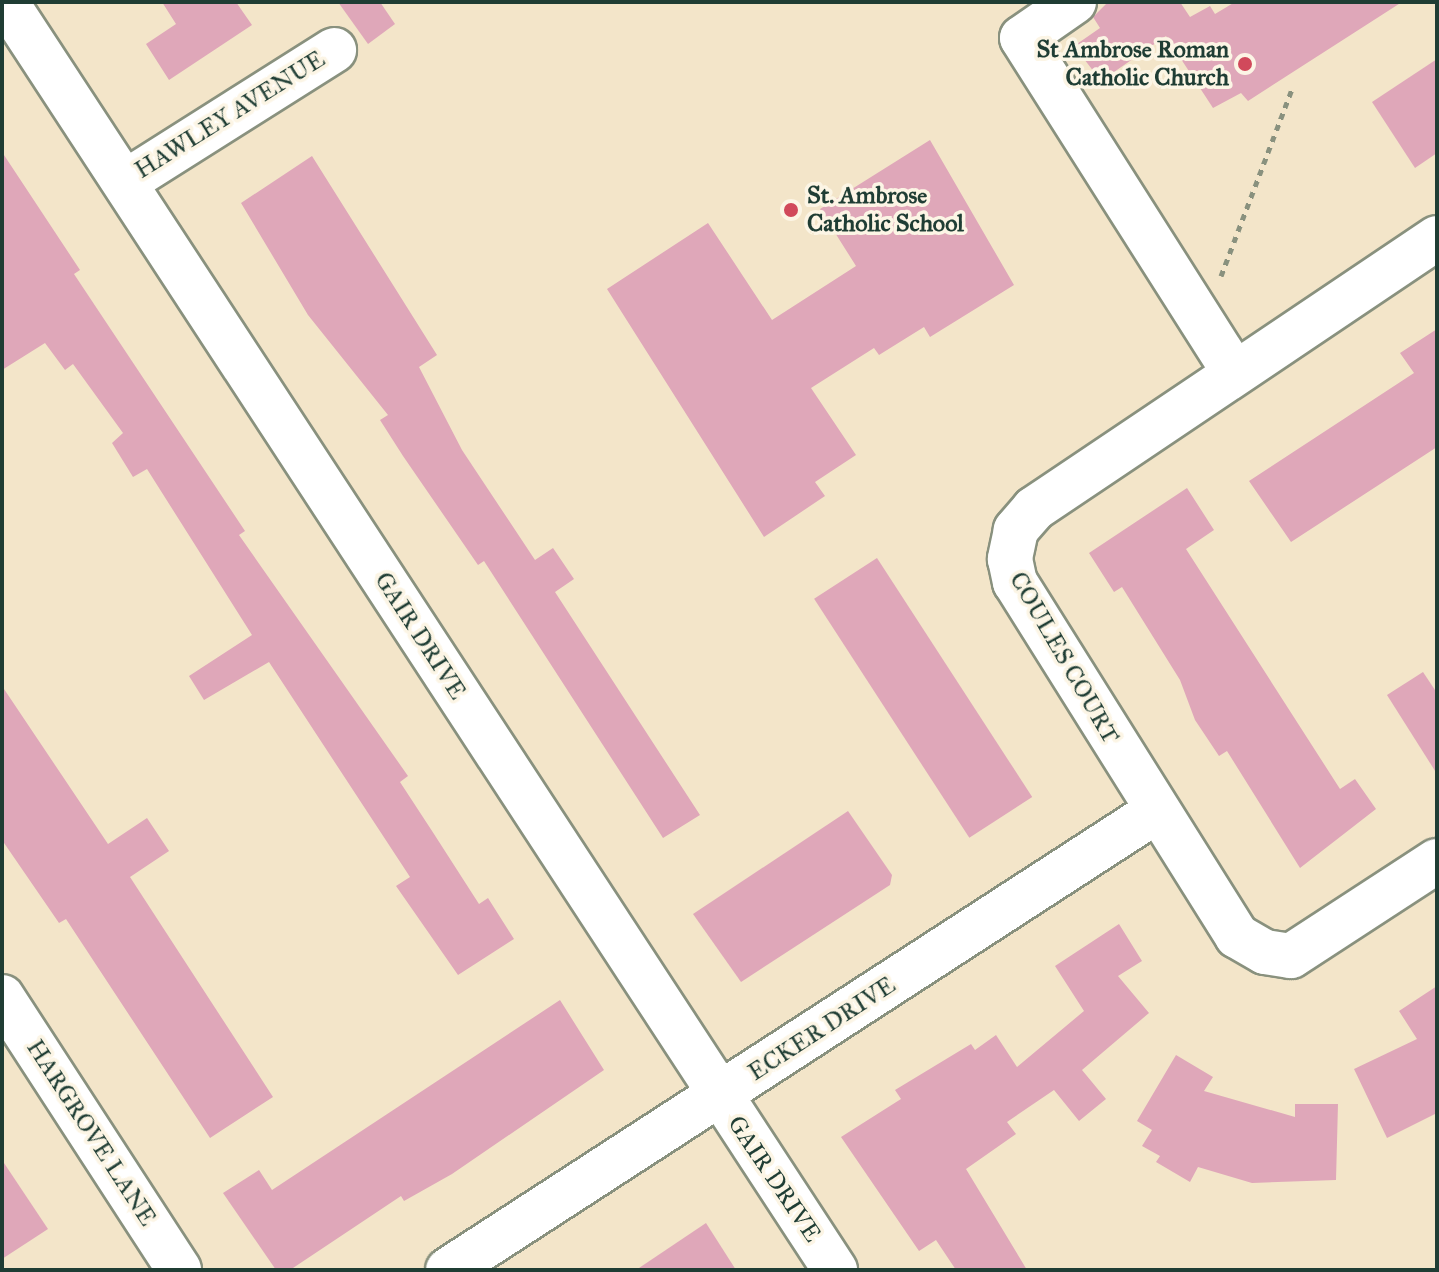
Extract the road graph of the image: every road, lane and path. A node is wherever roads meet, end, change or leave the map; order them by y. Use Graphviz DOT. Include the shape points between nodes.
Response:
graph roads {
  1 [pos="1074,2"];
  2 [pos="9,19"];
  3 [pos="334,50"];
  4 [pos="1293,86"];
  5 [pos="127,181"];
  6 [pos="1437,238"];
  7 [pos="1203,323"];
  8 [pos="1233,370"];
  9 [pos="1155,812"];
  10 [pos="1437,861"];
  11 [pos="2,997"];
  12 [pos="719,1097"];
  13 [pos="179,1270"];
  14 [pos="448,1270"];
  15 [pos="835,1270"];
  1 -- 7 [label="street" via="1022,38"];
  2 -- 5 [label="street, GAIR DRIVE"];
  3 -- 5 [label="street, HAWLEY AVENUE"];
  4 -- 7 [label="path"];
  5 -- 12 [label="street, GAIR DRIVE"];
  6 -- 8 [label="street, COULES COURT"];
  7 -- 8 [label="street"];
  8 -- 9 [label="street, COULES COURT" via="1034,509 1010,552 1015,582"];
  9 -- 10 [label="street, COULES COURT" via="1237,936 1265,952 1291,956"];
  9 -- 12 [label="street, ECKER DRIVE"];
  11 -- 13 [label="street, HARGROVE LANE"];
  12 -- 14 [label="street, ECKER DRIVE"];
  12 -- 15 [label="street, GAIR DRIVE"];
}
